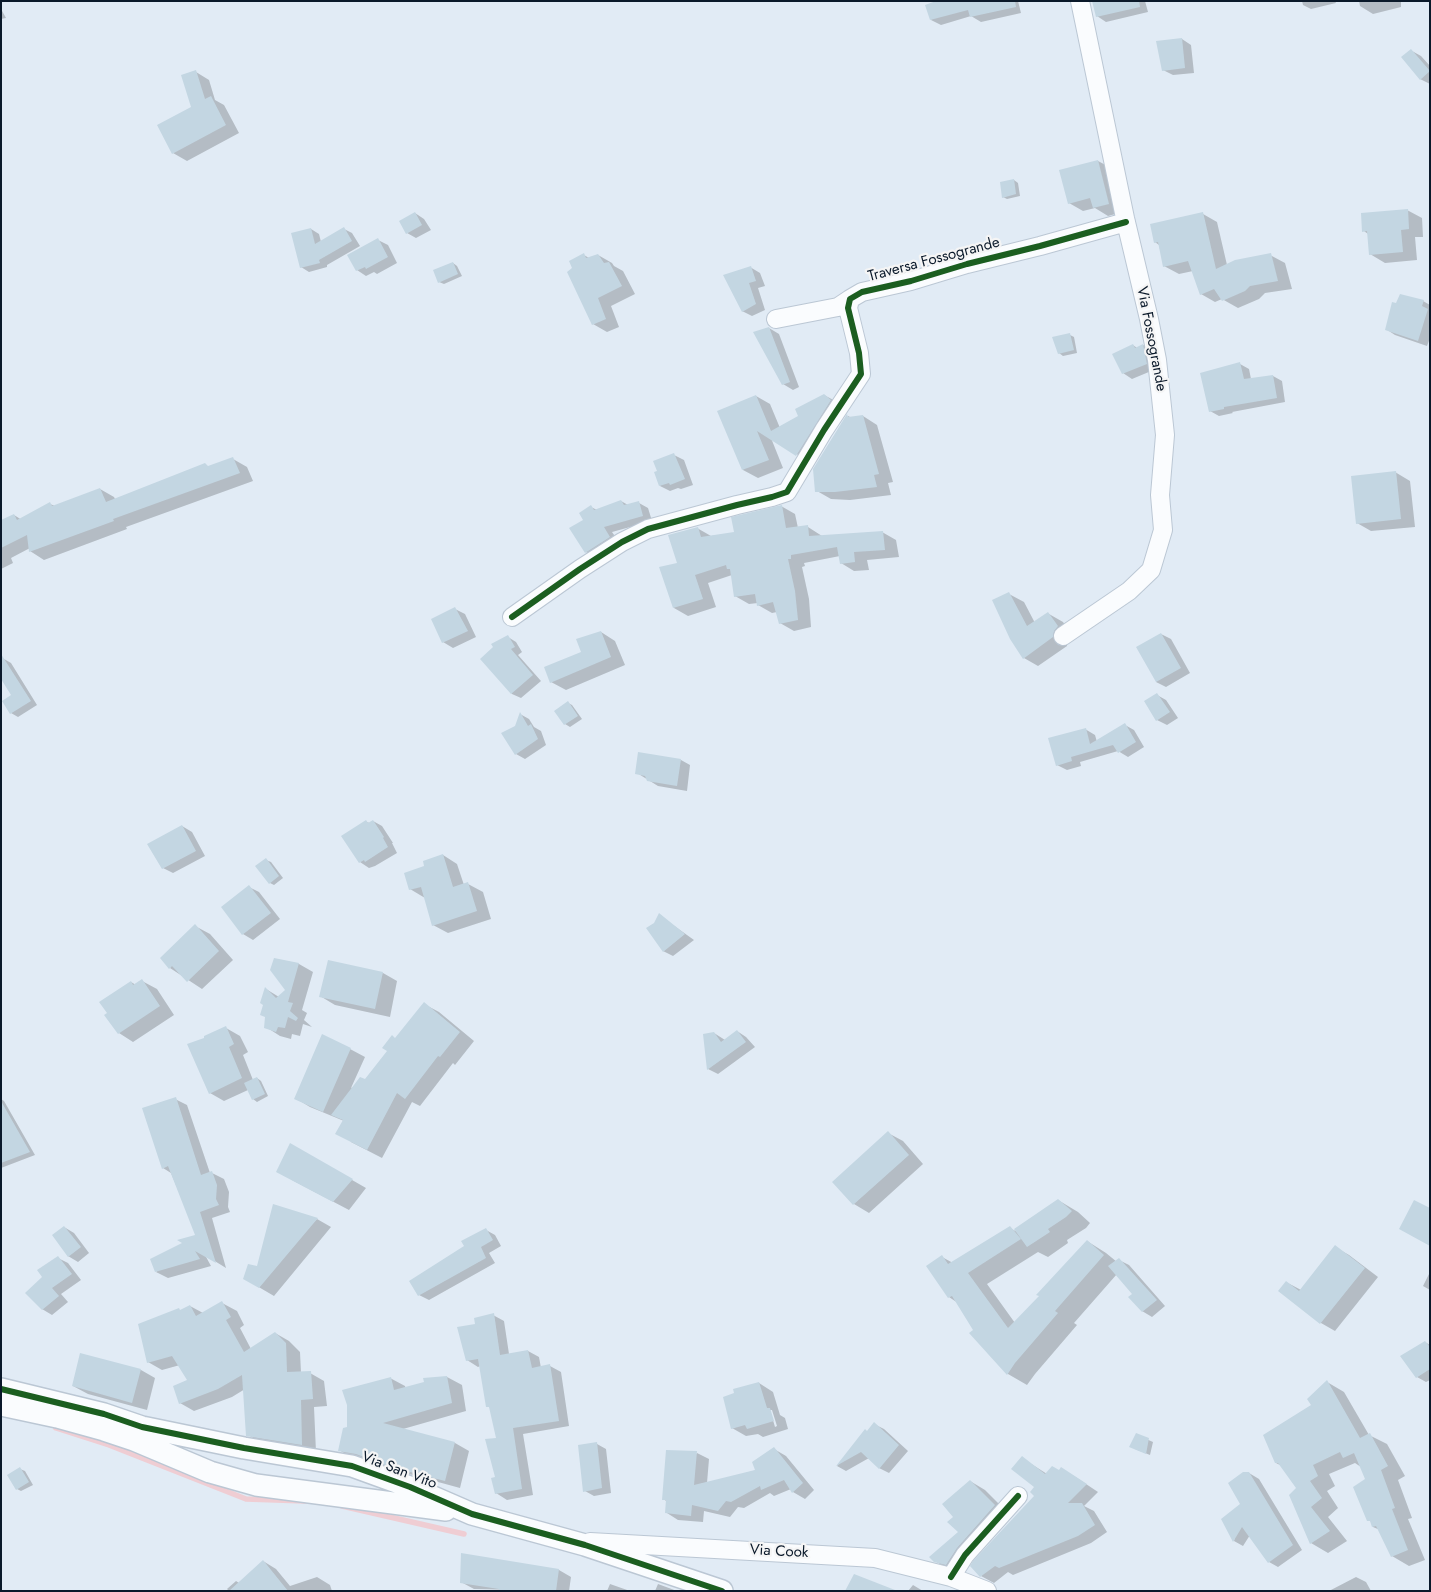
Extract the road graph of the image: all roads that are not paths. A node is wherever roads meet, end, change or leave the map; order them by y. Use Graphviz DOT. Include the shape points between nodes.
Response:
graph roads {
  1 [pos="1080,1"];
  2 [pos="1126,222"];
  3 [pos="850,299"];
  4 [pos="776,319"];
  5 [pos="512,617"];
  6 [pos="1064,636"];
  7 [pos="1,1389"];
  8 [pos="1,1404"];
  9 [pos="1018,1496"];
  10 [pos="472,1514"];
  11 [pos="567,1540"];
  12 [pos="951,1578"];
  13 [pos="722,1591"];
  14 [pos="987,1591"];
  1 -- 2 [label="street, Via Fossogrande"];
  2 -- 3 [label="street, Traversa Fossogrande" via="862,292"];
  2 -- 6 [label="street, Via Fossogrande" via="1162,391 1165,435 1160,495 1163,530 1151,570 1130,591"];
  3 -- 4 [label="street, Traversa Fossogrande" via="838,307"];
  3 -- 5 [label="street" via="848,308 861,374 787,492 648,529 580,569"];
  7 -- 10 [label="street, Via San Vito" via="104,1414 142,1427 352,1466"];
  8 -- 10 [label="street, Via San Vito" via="104,1430 210,1472 256,1485"];
  9 -- 12 [label="street" via="965,1555"];
  10 -- 11 [label="street, Via San Vito"];
  11 -- 12 [label="street, Via Cook" via="875,1558"];
  11 -- 13 [label="street, Via San Vito"];
  12 -- 14 [label="street, Via Cook"];
}
